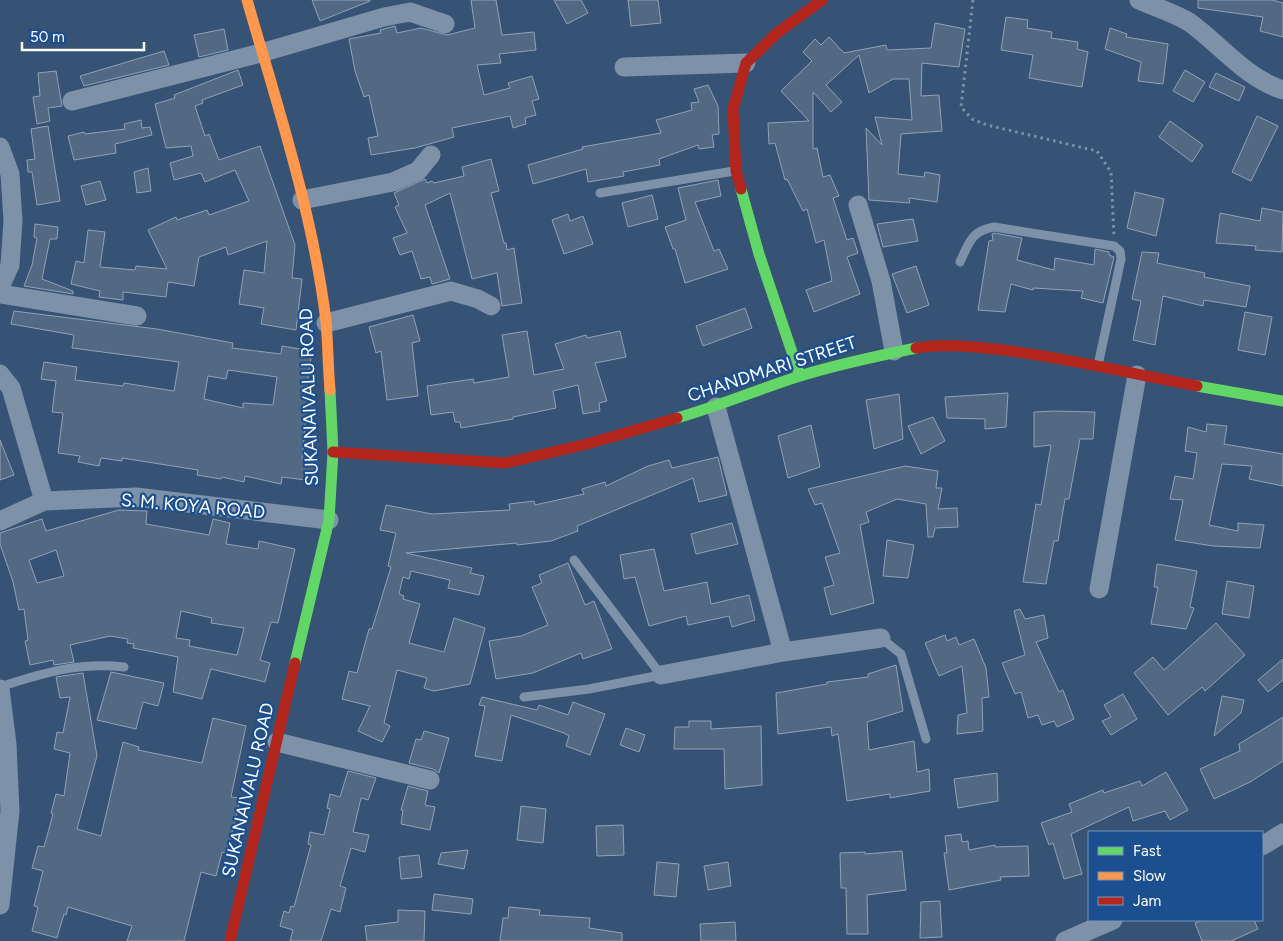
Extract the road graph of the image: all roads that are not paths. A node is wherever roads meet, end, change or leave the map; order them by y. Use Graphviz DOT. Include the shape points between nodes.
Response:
graph roads {
  1 [pos="247,0"];
  2 [pos="822,0"];
  3 [pos="1139,0"];
  4 [pos="445,24"];
  5 [pos="261,52"];
  6 [pos="746,63"];
  7 [pos="624,67"];
  8 [pos="1283,90"];
  9 [pos="72,101"];
  10 [pos="0,147"];
  11 [pos="431,155"];
  12 [pos="736,171"];
  13 [pos="600,193"];
  14 [pos="302,200"];
  15 [pos="858,205"];
  16 [pos="960,262"];
  17 [pos="0,287"];
  18 [pos="0,294"];
  19 [pos="491,306"];
  20 [pos="137,316"];
  21 [pos="326,323"];
  22 [pos="894,352"];
  23 [pos="1098,365"];
  24 [pos="0,374"];
  25 [pos="1137,375"];
  26 [pos="800,376"];
  27 [pos="1283,401"];
  28 [pos="716,407"];
  29 [pos="333,452"];
  30 [pos="44,501"];
  31 [pos="330,520"];
  32 [pos="0,521"];
  33 [pos="574,560"];
  34 [pos="1099,589"];
  35 [pos="881,638"];
  36 [pos="783,652"];
  37 [pos="124,667"];
  38 [pos="661,675"];
  39 [pos="0,688"];
  40 [pos="524,697"];
  41 [pos="926,740"];
  42 [pos="277,742"];
  43 [pos="430,780"];
  44 [pos="1283,833"];
  45 [pos="1263,845"];
  46 [pos="0,906"];
  47 [pos="1111,921"];
  48 [pos="230,941"];
  49 [pos="1065,941"];
  1 -- 5 [label="street, SUKANAIVALU ROAD"];
  2 -- 6 [label="street" via="777,33"];
  3 -- 8 [label="street" via="1187,21 1240,66"];
  4 -- 5 [label="street" via="410,12"];
  5 -- 9 [label="street"];
  5 -- 14 [label="street, SUKANAIVALU ROAD" via="289,143"];
  6 -- 7 [label="street"];
  6 -- 12 [label="street" via="733,109"];
  10 -- 17 [label="street" via="10,174 13,221 10,265"];
  11 -- 14 [label="street" via="418,172 393,182"];
  12 -- 13 [label="lane"];
  12 -- 26 [label="street" via="759,254"];
  14 -- 21 [label="street, SUKANAIVALU ROAD"];
  15 -- 22 [label="street" via="881,281"];
  16 -- 23 [label="lane" via="972,238 980,230 994,227 1114,246 1120,251 1121,260"];
  18 -- 20 [label="street"];
  19 -- 21 [label="street" via="451,291"];
  21 -- 29 [label="street, SUKANAIVALU ROAD"];
  22 -- 23 [label="street, CHANDMARI STREET" via="929,346 966,346"];
  22 -- 26 [label="street, CHANDMARI STREET"];
  23 -- 25 [label="street, CHANDMARI STREET"];
  24 -- 30 [label="street" via="11,388"];
  25 -- 27 [label="street, CHANDMARI STREET"];
  25 -- 34 [label="street"];
  26 -- 28 [label="street, CHANDMARI STREET"];
  28 -- 29 [label="street, CHANDMARI STREET" via="587,444 504,463"];
  28 -- 36 [label="street"];
  29 -- 31 [label="street, SUKANAIVALU ROAD"];
  30 -- 31 [label="street, S. M. KOYA ROAD" via="136,497"];
  30 -- 32 [label="street, S. M. KOYA ROAD"];
  31 -- 42 [label="street, SUKANAIVALU ROAD"];
  33 -- 38 [label="lane"];
  35 -- 36 [label="street"];
  35 -- 41 [label="lane" via="901,654"];
  36 -- 38 [label="street"];
  37 -- 39 [label="lane" via="81,665 47,671"];
  38 -- 40 [label="lane"];
  39 -- 46 [label="street" via="10,811"];
  42 -- 43 [label="street"];
  42 -- 48 [label="street, SUKANAIVALU ROAD"];
  44 -- 45 [label="street"];
  47 -- 49 [label="street"];
}
